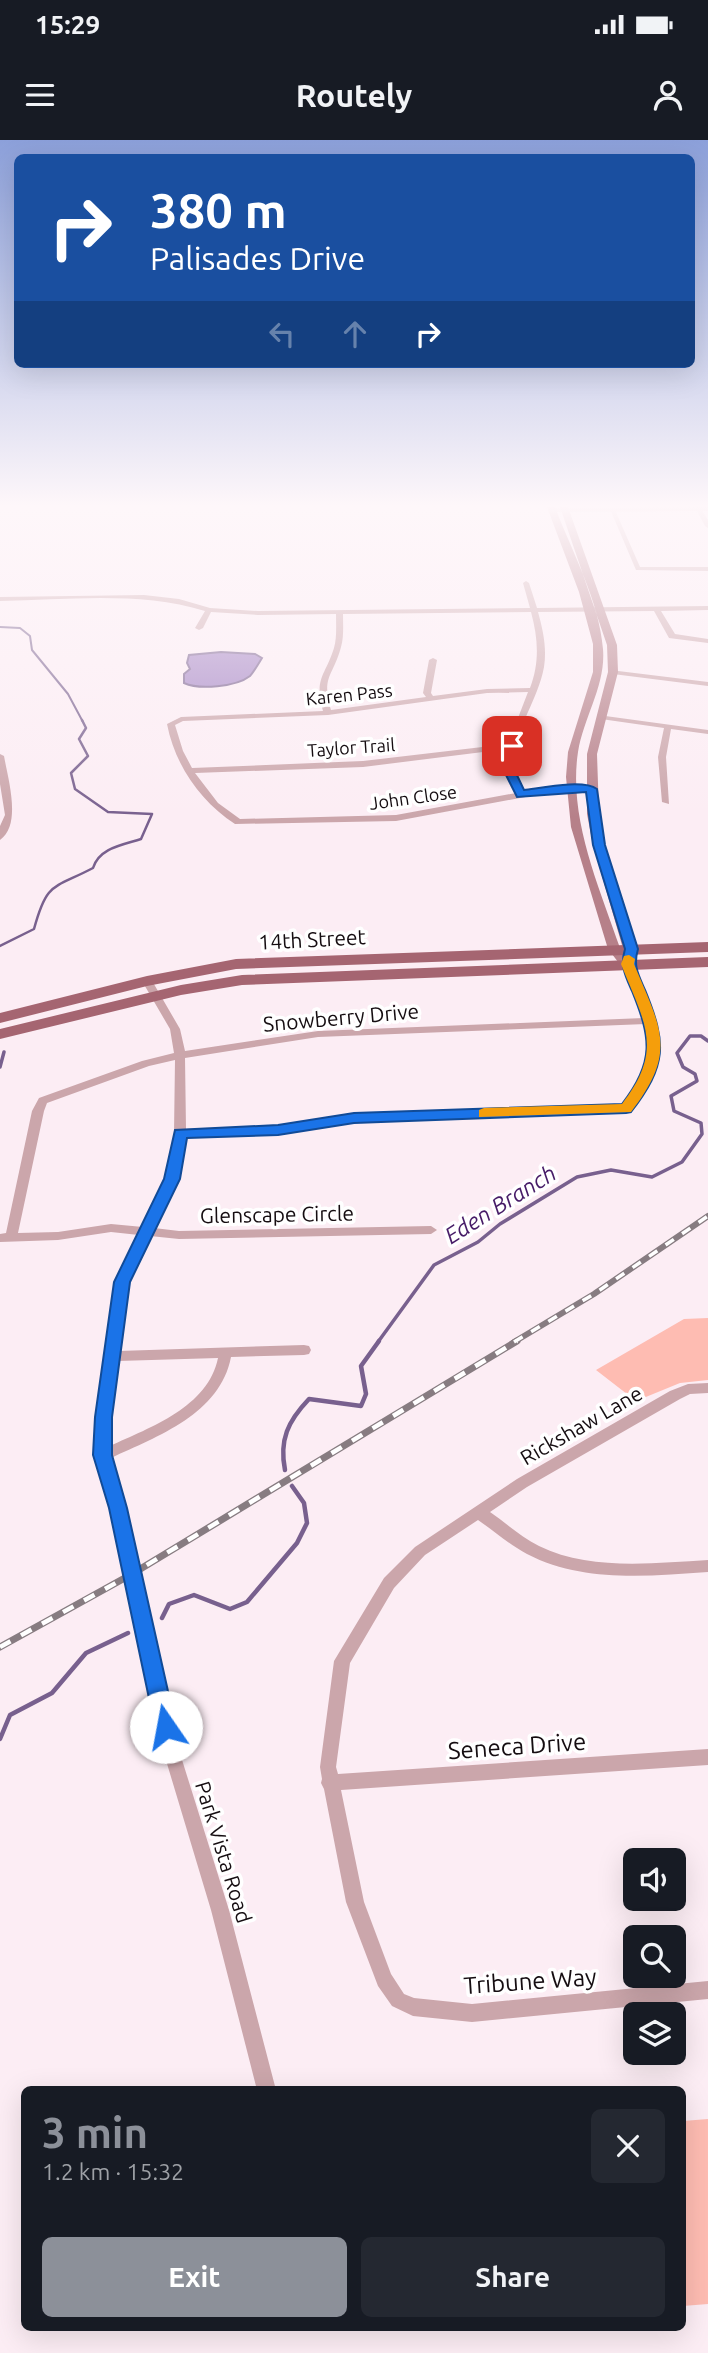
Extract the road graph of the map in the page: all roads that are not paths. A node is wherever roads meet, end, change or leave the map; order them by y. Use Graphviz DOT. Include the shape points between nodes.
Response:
graph roads {
  1 [pos="209,610"];
  2 [pos="227,610"];
  3 [pos="597,610"];
  4 [pos="600,610"];
  5 [pos="657,610"];
  6 [pos="535,611"];
  7 [pos="588,611"];
  8 [pos="340,612"];
  9 [pos="199,628"];
  10 [pos="708,641"];
  11 [pos="433,660"];
  12 [pos="613,672"];
  13 [pos="708,684"];
  14 [pos="531,690"];
  15 [pos="431,699"];
  16 [pos="328,713"];
  17 [pos="601,717"];
  18 [pos="668,726"];
  19 [pos="708,732"];
  20 [pos="512,746"];
  21 [pos="0,756"];
  22 [pos="191,771"];
  23 [pos="3,786"];
  24 [pos="572,788"];
  25 [pos="591,789"];
  26 [pos="521,794"];
  27 [pos="666,802"];
  28 [pos="239,822"];
  29 [pos="0,836"];
  30 [pos="583,845"];
  31 [pos="599,845"];
  32 [pos="708,947"];
  33 [pos="614,949"];
  34 [pos="629,956"];
  35 [pos="708,962"];
  36 [pos="147,981"];
  37 [pos="157,996"];
  38 [pos="0,1018"];
  39 [pos="651,1021"];
  40 [pos="0,1034"];
  41 [pos="180,1055"];
  42 [pos="180,1133"];
  43 [pos="149,1229"];
  44 [pos="431,1230"];
  45 [pos="5,1238"];
  46 [pos="304,1350"];
  47 [pos="226,1352"];
  48 [pos="111,1356"];
  49 [pos="708,1388"];
  50 [pos="103,1455"];
  51 [pos="480,1513"];
  52 [pos="708,1566"];
  53 [pos="708,1757"];
  54 [pos="329,1783"];
  55 [pos="708,1990"];
  56 [pos="398,2000"];
  57 [pos="266,2086"];
  1 -- 9 [label="street"];
  2 -- 8 [label="street"];
  3 -- 7 [label="street"];
  4 -- 12 [label="main road" via="612,645"];
  5 -- 10 [label="street" via="672,636"];
  6 -- 7 [label="street"];
  6 -- 8 [label="street"];
  6 -- 14 [label="street" via="540,657"];
  7 -- 24 [label="main road" via="598,646 598,670 573,752"];
  8 -- 16 [label="street" via="338,646 323,680"];
  11 -- 15 [label="street" via="427,693"];
  12 -- 13 [label="street"];
  12 -- 17 [label="main road"];
  14 -- 15 [label="street, Karen Pass"];
  14 -- 20 [label="street"];
  15 -- 16 [label="street, Karen Pass"];
  16 -- 22 [label="street, Karen Pass" via="181,719 170,724"];
  17 -- 18 [label="street"];
  17 -- 25 [label="main road" via="592,754"];
  18 -- 19 [label="street"];
  18 -- 27 [label="street" via="662,757"];
  20 -- 22 [label="street, Taylor Trail" via="363,764"];
  20 -- 26 [label="street" via="509,771"];
  21 -- 23 [label="street"];
  22 -- 28 [label="street" via="211,800"];
  23 -- 29 [label="street" via="9,815"];
  24 -- 25 [label="street, John Close"];
  24 -- 26 [label="street, John Close"];
  24 -- 30 [label="main road"];
  25 -- 31 [label="main road"];
  26 -- 28 [label="street, John Close" via="396,818"];
  30 -- 31 [label="main road"];
  30 -- 33 [label="main road"];
  31 -- 34 [label="main road"];
  32 -- 34 [label="main road"];
  33 -- 34 [label="main road, 14th Street"];
  33 -- 36 [label="main road, 14th Street" via="270,961"];
  34 -- 35 [label="main road"];
  34 -- 37 [label="main road, 14th Street" via="242,980"];
  34 -- 39 [label="street"];
  36 -- 37 [label="street, Park Vista Road"];
  36 -- 38 [label="main road, 14th Street"];
  37 -- 40 [label="main road, 14th Street"];
  37 -- 41 [label="street, Park Vista Road" via="169,1015"];
  39 -- 41 [label="street, Snowberry Drive" via="318,1034"];
  39 -- 42 [label="street" via="656,1046 646,1083 626,1108 354,1118 278,1130"];
  41 -- 42 [label="street, Park Vista Road"];
  41 -- 45 [label="street, Snowberry Drive" via="43,1101"];
  42 -- 43 [label="street, Park Vista Road" via="172,1179"];
  43 -- 44 [label="street, Glenscape Circle" via="179,1235"];
  43 -- 45 [label="street, Glenscape Circle"];
  43 -- 48 [label="street, Park Vista Road" via="122,1282"];
  46 -- 47 [label="street"];
  47 -- 48 [label="street"];
  47 -- 50 [label="street" via="224,1370 188,1414"];
  48 -- 50 [label="street, Park Vista Road"];
  49 -- 51 [label="street, Rickshaw Lane" via="675,1395 522,1483"];
  50 -- 57 [label="street, Park Vista Road" via="170,1747 220,1910"];
  51 -- 52 [label="street" via="534,1550 570,1563 628,1570"];
  51 -- 54 [label="street" via="420,1551 389,1583 342,1661"];
  53 -- 54 [label="street, Seneca Drive"];
  54 -- 56 [label="street" via="355,1902 384,1980"];
  55 -- 56 [label="street, Tribune Way" via="472,2013 413,2007"];
}
